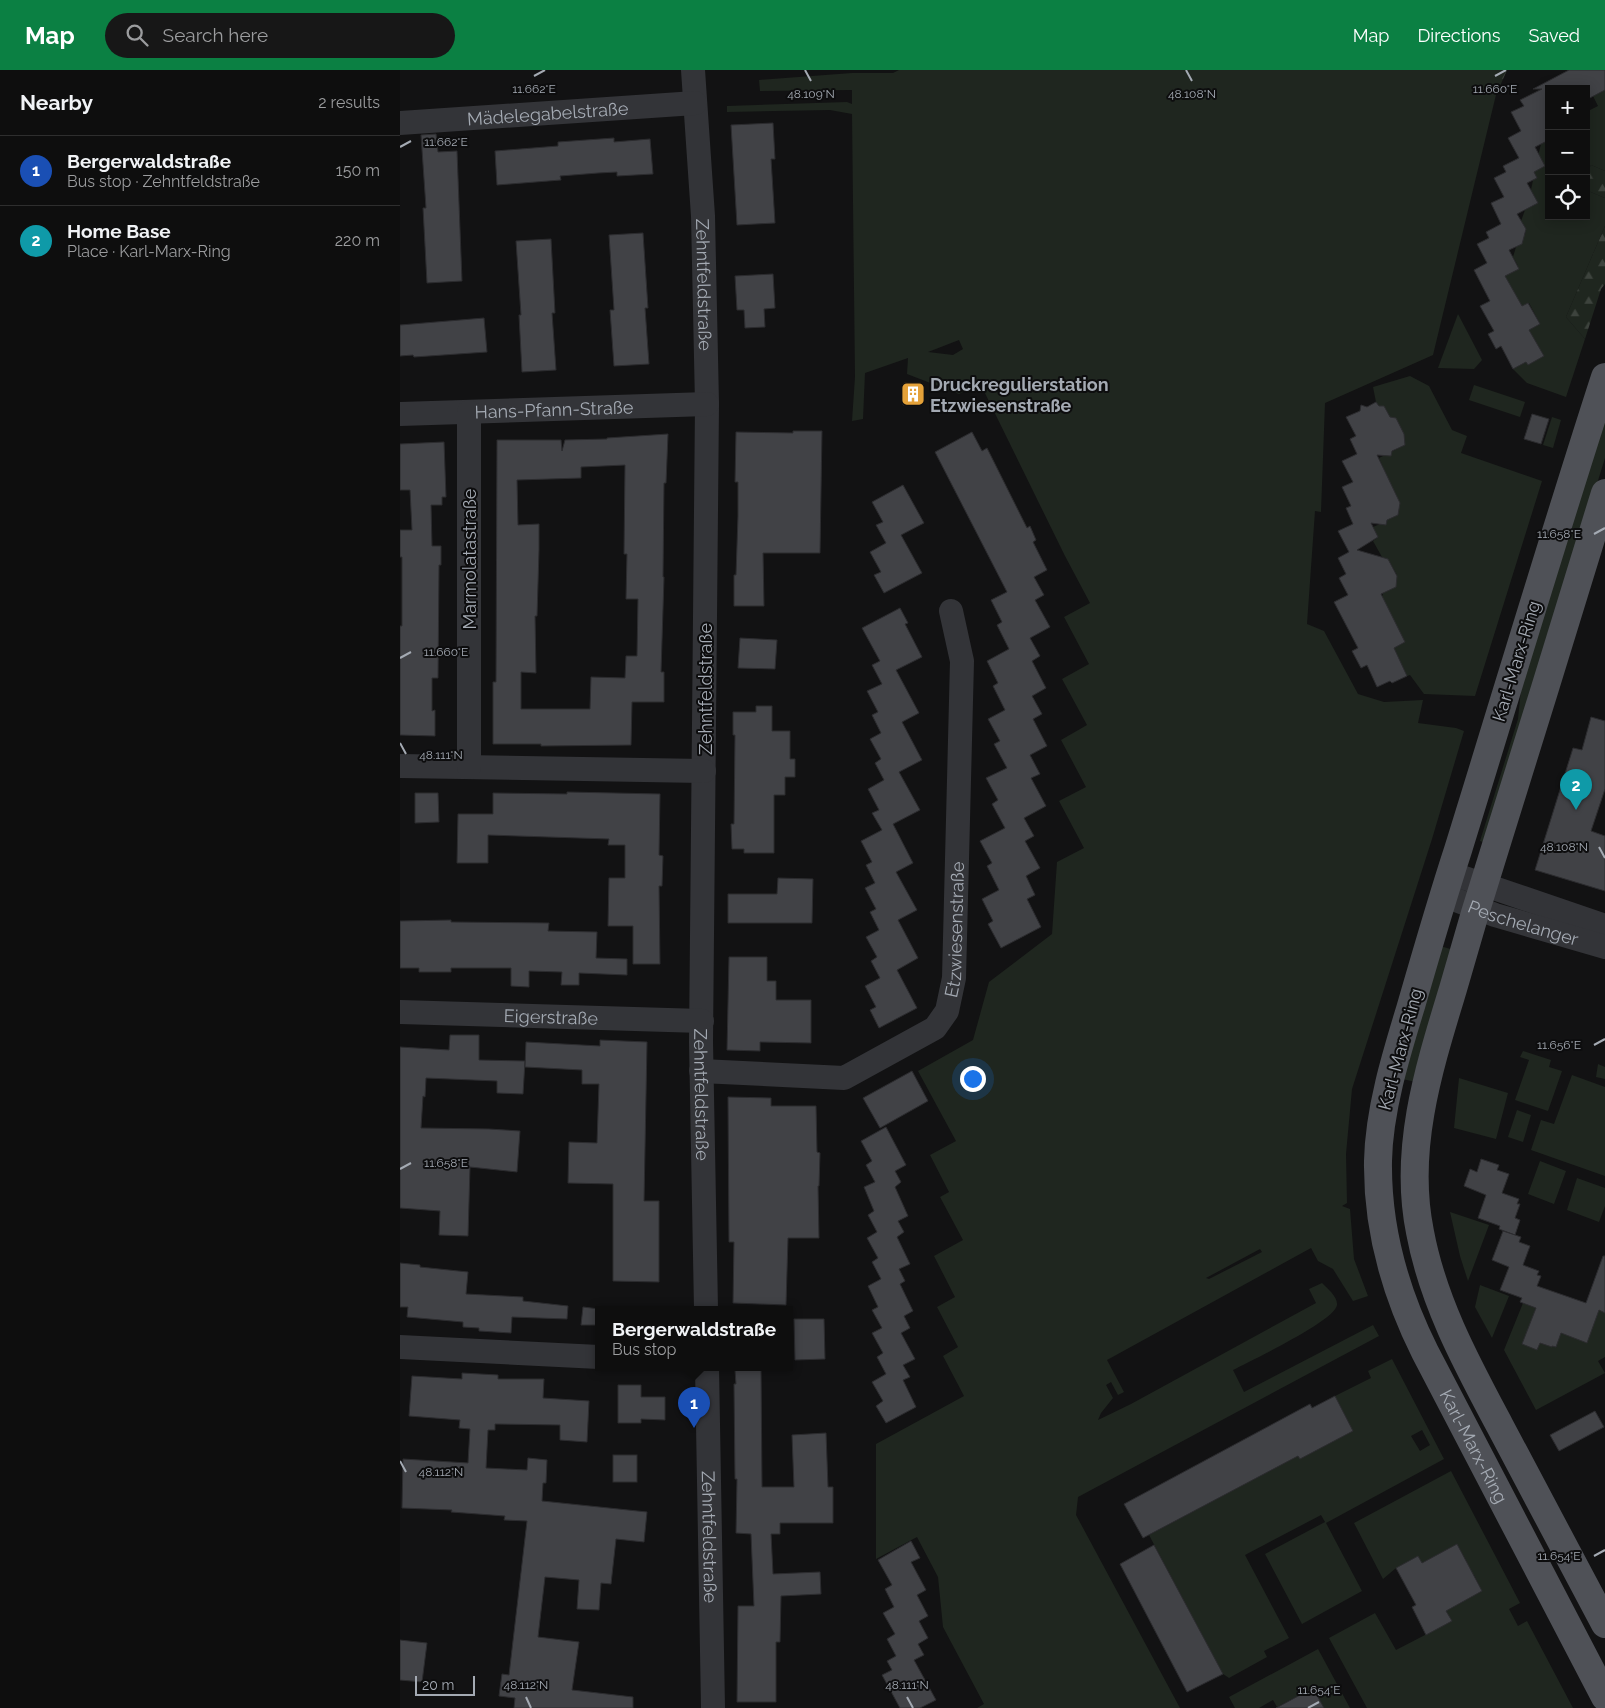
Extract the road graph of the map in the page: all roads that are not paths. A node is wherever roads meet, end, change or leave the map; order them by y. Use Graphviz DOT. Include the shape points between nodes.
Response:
graph roads {
  1 [pos="693,70"];
  2 [pos="695,103"];
  3 [pos="400,123"];
  4 [pos="1605,377"];
  5 [pos="707,404"];
  6 [pos="470,412"];
  7 [pos="400,414"];
  8 [pos="1605,493"];
  9 [pos="951,611"];
  10 [pos="400,766"];
  11 [pos="469,767"];
  12 [pos="704,771"];
  13 [pos="1447,884"];
  14 [pos="1480,896"];
  15 [pos="1605,926"];
  16 [pos="1605,948"];
  17 [pos="400,1012"];
  18 [pos="702,1021"];
  19 [pos="701,1071"];
  20 [pos="706,1306"];
  21 [pos="400,1347"];
  22 [pos="595,1357"];
  23 [pos="707,1371"];
  24 [pos="1605,1624"];
  25 [pos="1605,1697"];
  26 [pos="714,1708"];
  1 -- 2 [label="street, Zehntfeldstraße"];
  2 -- 3 [label="street, Mädelegabelstraße"];
  2 -- 5 [label="street, Zehntfeldstraße" via="703,216"];
  4 -- 13 [label="main road, Karl-Marx-Ring"];
  5 -- 6 [label="street, Hans-Pfann-Straße"];
  5 -- 12 [label="street, Zehntfeldstraße"];
  6 -- 7 [label="street, Hans-Pfann-Straße"];
  6 -- 11 [label="street, Marmolatastraße"];
  8 -- 14 [label="main road, Karl-Marx-Ring"];
  9 -- 19 [label="street, Etzwiesenstraße" via="962,661 954,978 947,1011 935,1028 844,1078"];
  10 -- 11 [label="street"];
  11 -- 12 [label="street"];
  12 -- 18 [label="street, Zehntfeldstraße"];
  13 -- 14 [label="street, Peschelanger"];
  13 -- 25 [label="main road, Karl-Marx-Ring" via="1399,1046 1382,1118 1378,1160 1380,1207 1388,1256 1409,1320 1421,1345"];
  14 -- 15 [label="street, Peschelanger"];
  14 -- 16 [label="street, Peschelanger"];
  14 -- 24 [label="main road, Karl-Marx-Ring" via="1424,1090 1416,1144 1419,1228 1442,1310"];
  17 -- 18 [label="street, Eigerstraße"];
  18 -- 19 [label="street, Zehntfeldstraße"];
  19 -- 20 [label="street, Zehntfeldstraße"];
  21 -- 22 [label="street"];
  23 -- 26 [label="street, Zehntfeldstraße"];
}
